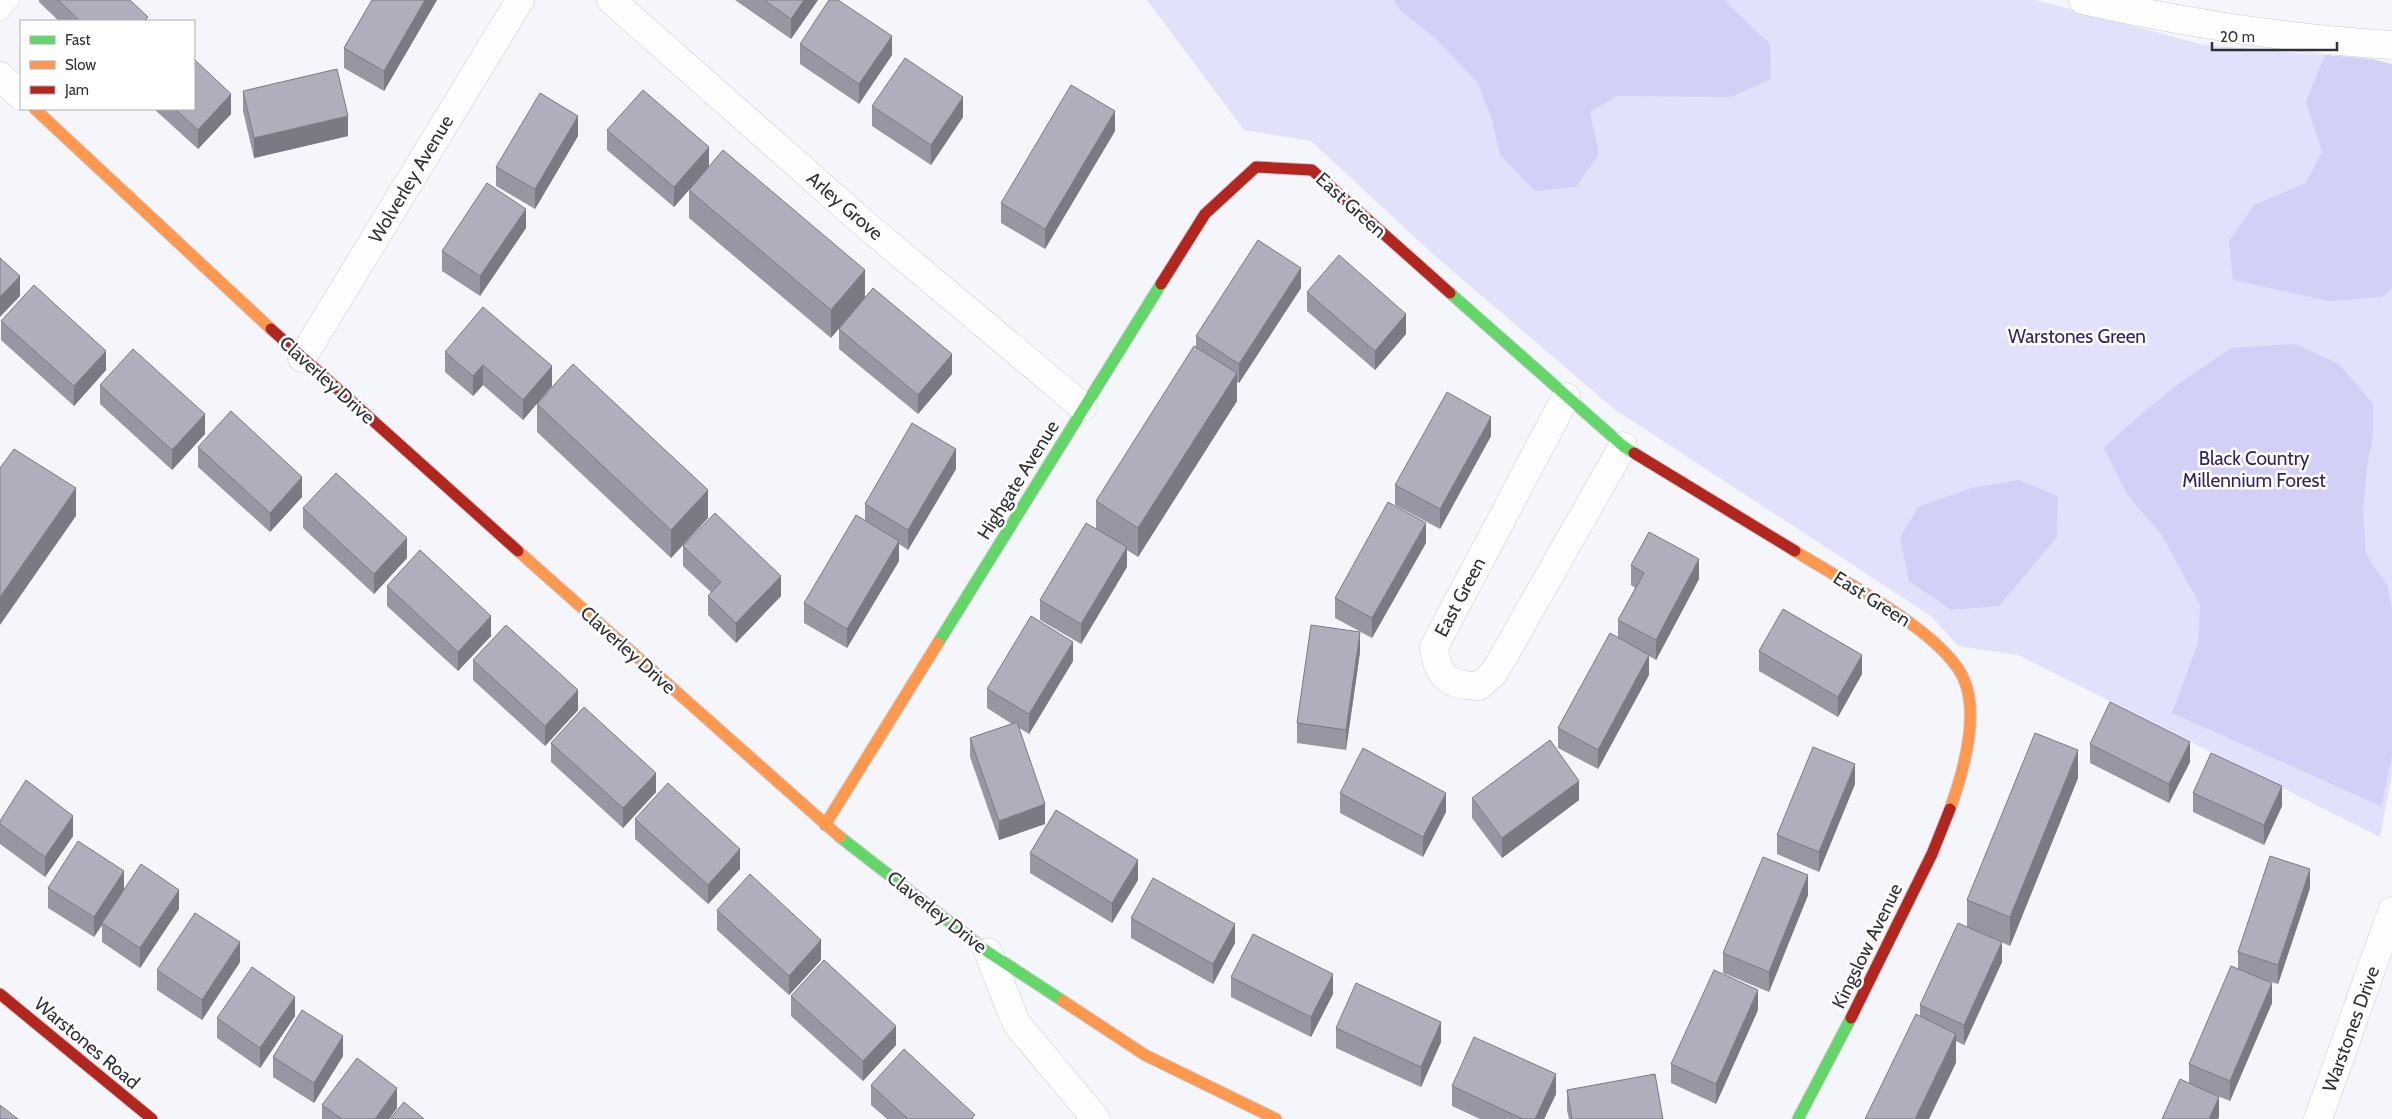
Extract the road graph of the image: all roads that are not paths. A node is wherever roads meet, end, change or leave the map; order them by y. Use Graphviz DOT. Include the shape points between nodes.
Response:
graph roads {
  1 [pos="10,0"];
  2 [pos="520,0"];
  3 [pos="611,0"];
  4 [pos="2083,0"];
  5 [pos="0,12"];
  6 [pos="2392,45"];
  7 [pos="0,76"];
  8 [pos="20,95"];
  9 [pos="36,110"];
  10 [pos="1256,167"];
  11 [pos="302,358"];
  12 [pos="1566,397"];
  13 [pos="1084,407"];
  14 [pos="1623,446"];
  15 [pos="1958,785"];
  16 [pos="825,825"];
  17 [pos="2392,911"];
  18 [pos="2388,942"];
  19 [pos="988,952"];
  20 [pos="0,994"];
  21 [pos="152,1119"];
  22 [pos="1096,1119"];
  23 [pos="1276,1119"];
  24 [pos="1798,1119"];
  25 [pos="2318,1119"];
  1 -- 5 [label="lane"];
  2 -- 11 [label="street, Wolverley Avenue"];
  3 -- 13 [label="street, Arley Grove" via="868,226"];
  4 -- 6 [label="street" via="2220,28"];
  7 -- 8 [label="street"];
  9 -- 11 [label="street, Claverley Drive"];
  10 -- 12 [label="street, East Green" via="1312,170"];
  10 -- 13 [label="street, Highgate Avenue" via="1206,214"];
  11 -- 16 [label="street, Claverley Drive"];
  12 -- 14 [label="street, East Green"];
  12 -- 14 [label="street, East Green" via="1434,647 1435,662 1443,674 1459,686 1479,686 1494,673"];
  13 -- 16 [label="street, Highgate Avenue"];
  14 -- 15 [label="street, East Green" via="1918,627 1954,662 1968,689 1970,716 1968,748"];
  15 -- 24 [label="street, Kingslow Avenue" via="1932,853 1831,1061"];
  16 -- 19 [label="street, Claverley Drive"];
  17 -- 18 [label="street, Warstones Drive"];
  18 -- 25 [label="street, Warstones Drive"];
  19 -- 22 [label="street" via="1016,1023"];
  19 -- 23 [label="street, Claverley Drive" via="1145,1055"];
  20 -- 21 [label="street, Warstones Road"];
}
